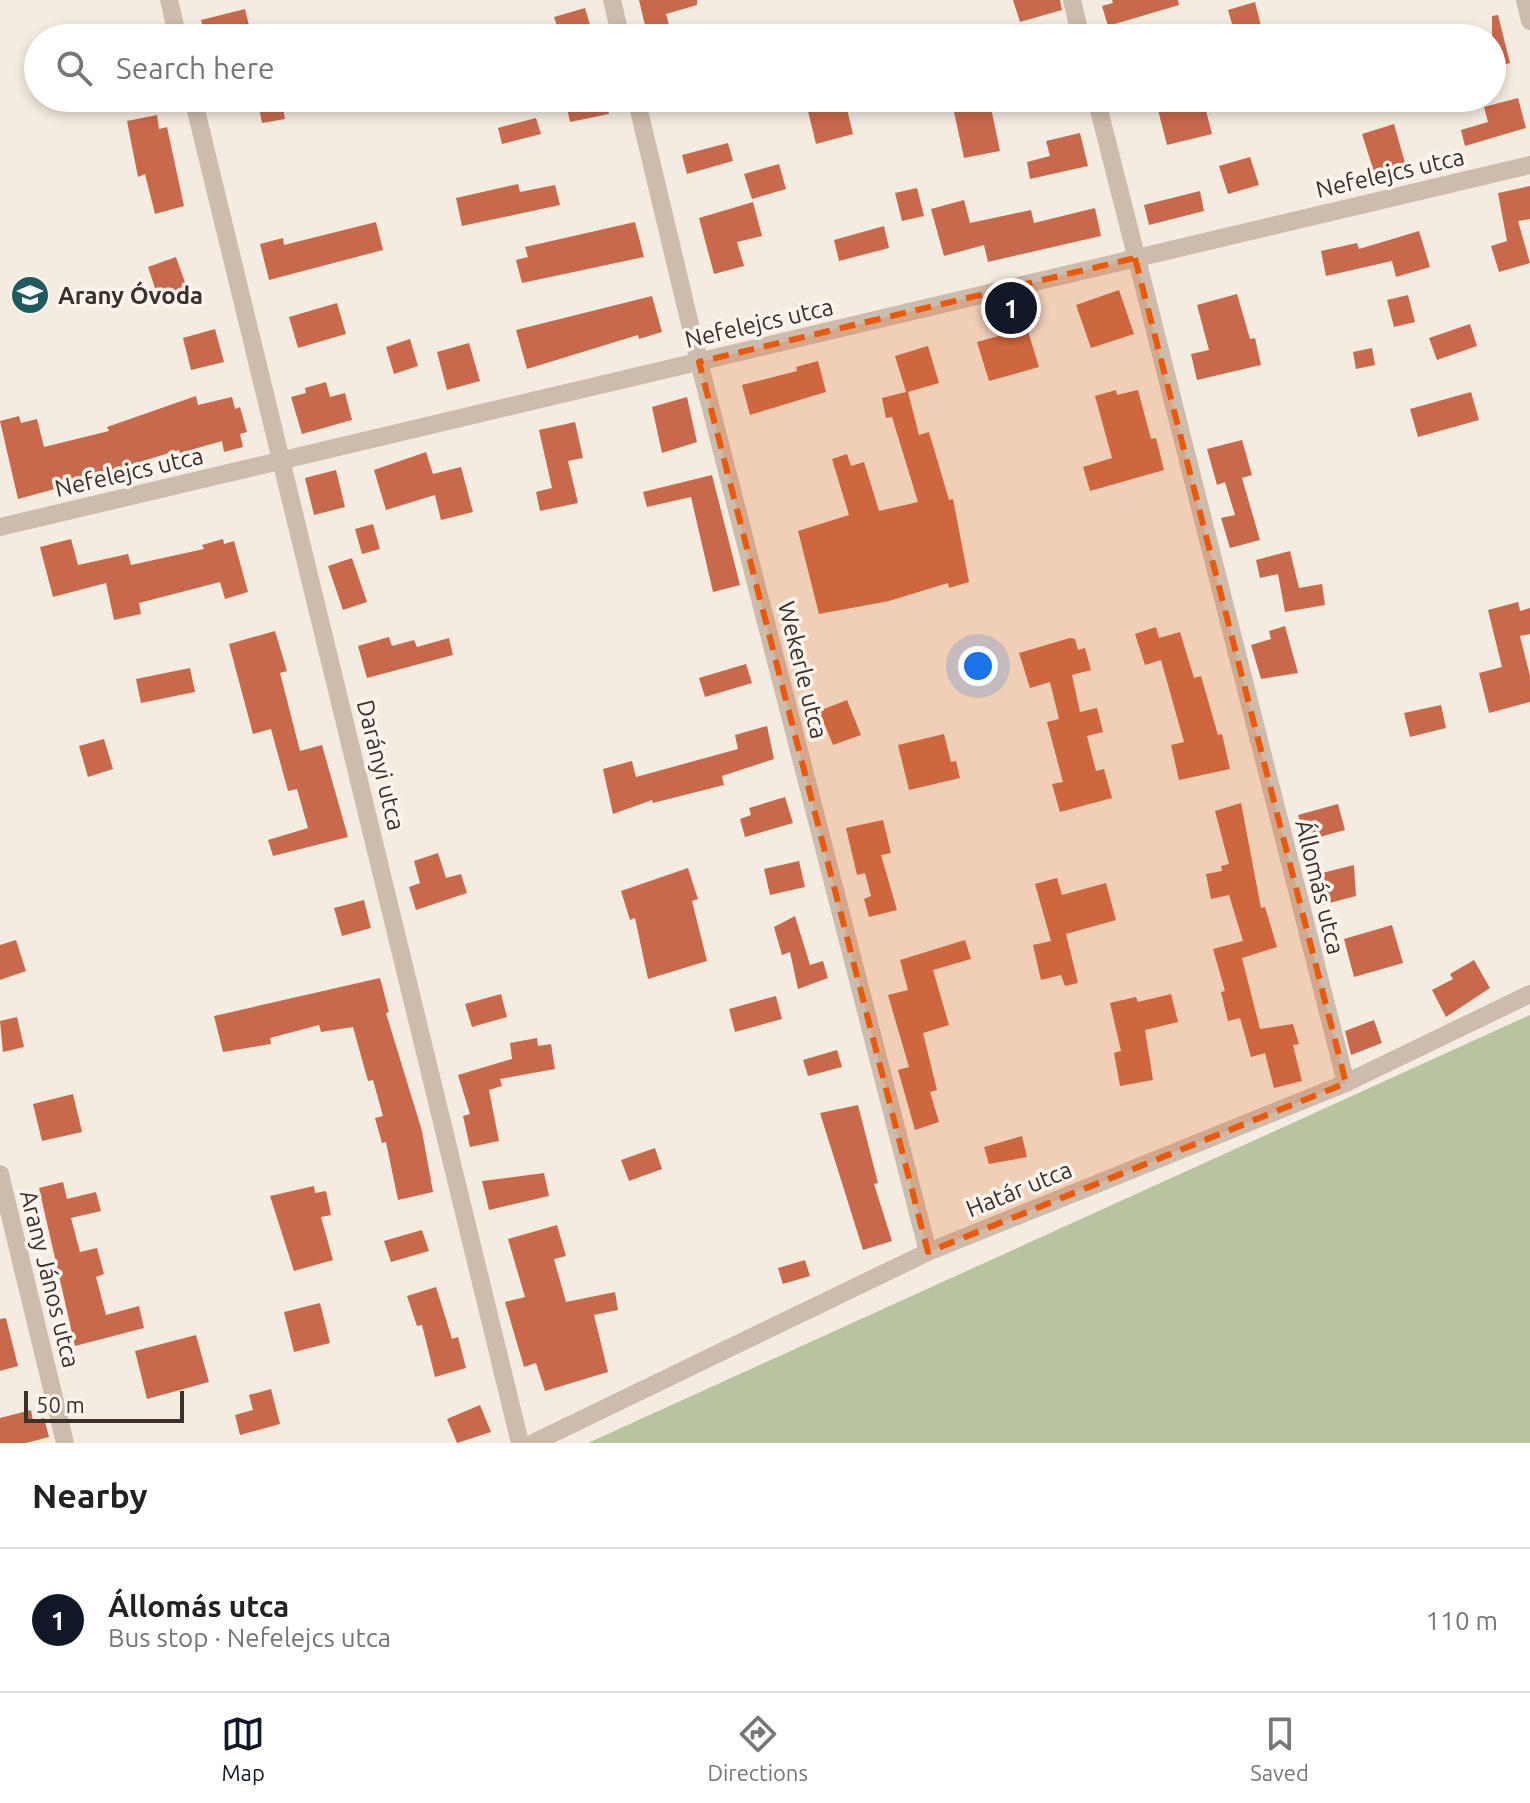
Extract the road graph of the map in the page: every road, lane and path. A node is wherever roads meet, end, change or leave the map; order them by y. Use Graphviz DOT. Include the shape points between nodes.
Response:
graph roads {
  1 [pos="169,0"];
  2 [pos="612,0"];
  3 [pos="1072,0"];
  4 [pos="1525,0"];
  5 [pos="1530,21"];
  6 [pos="175,24"];
  7 [pos="618,24"];
  8 [pos="1078,24"];
  9 [pos="196,112"];
  10 [pos="639,112"];
  11 [pos="1099,112"];
  12 [pos="1530,165"];
  13 [pos="1135,258"];
  14 [pos="699,362"];
  15 [pos="282,460"];
  16 [pos="0,527"];
  17 [pos="1530,994"];
  18 [pos="1346,1083"];
  19 [pos="0,1174"];
  20 [pos="928,1252"];
  21 [pos="65,1443"];
  22 [pos="520,1443"];
  23 [pos="533,1443"];
  1 -- 6 [label="street"];
  2 -- 7 [label="street"];
  3 -- 8 [label="street"];
  4 -- 5 [label="street"];
  9 -- 15 [label="street, Darányi utca"];
  10 -- 14 [label="street, Wekerle utca"];
  11 -- 13 [label="street, Állomás utca"];
  12 -- 13 [label="street, Nefelejcs utca"];
  13 -- 14 [label="street, Nefelejcs utca"];
  13 -- 18 [label="street, Állomás utca"];
  14 -- 15 [label="street, Nefelejcs utca"];
  14 -- 20 [label="street, Wekerle utca"];
  15 -- 16 [label="street, Nefelejcs utca"];
  15 -- 22 [label="street, Darányi utca"];
  17 -- 18 [label="street, Határ utca"];
  18 -- 20 [label="street, Határ utca"];
  19 -- 21 [label="street, Arany János utca"];
  20 -- 23 [label="street, Határ utca"];
}
